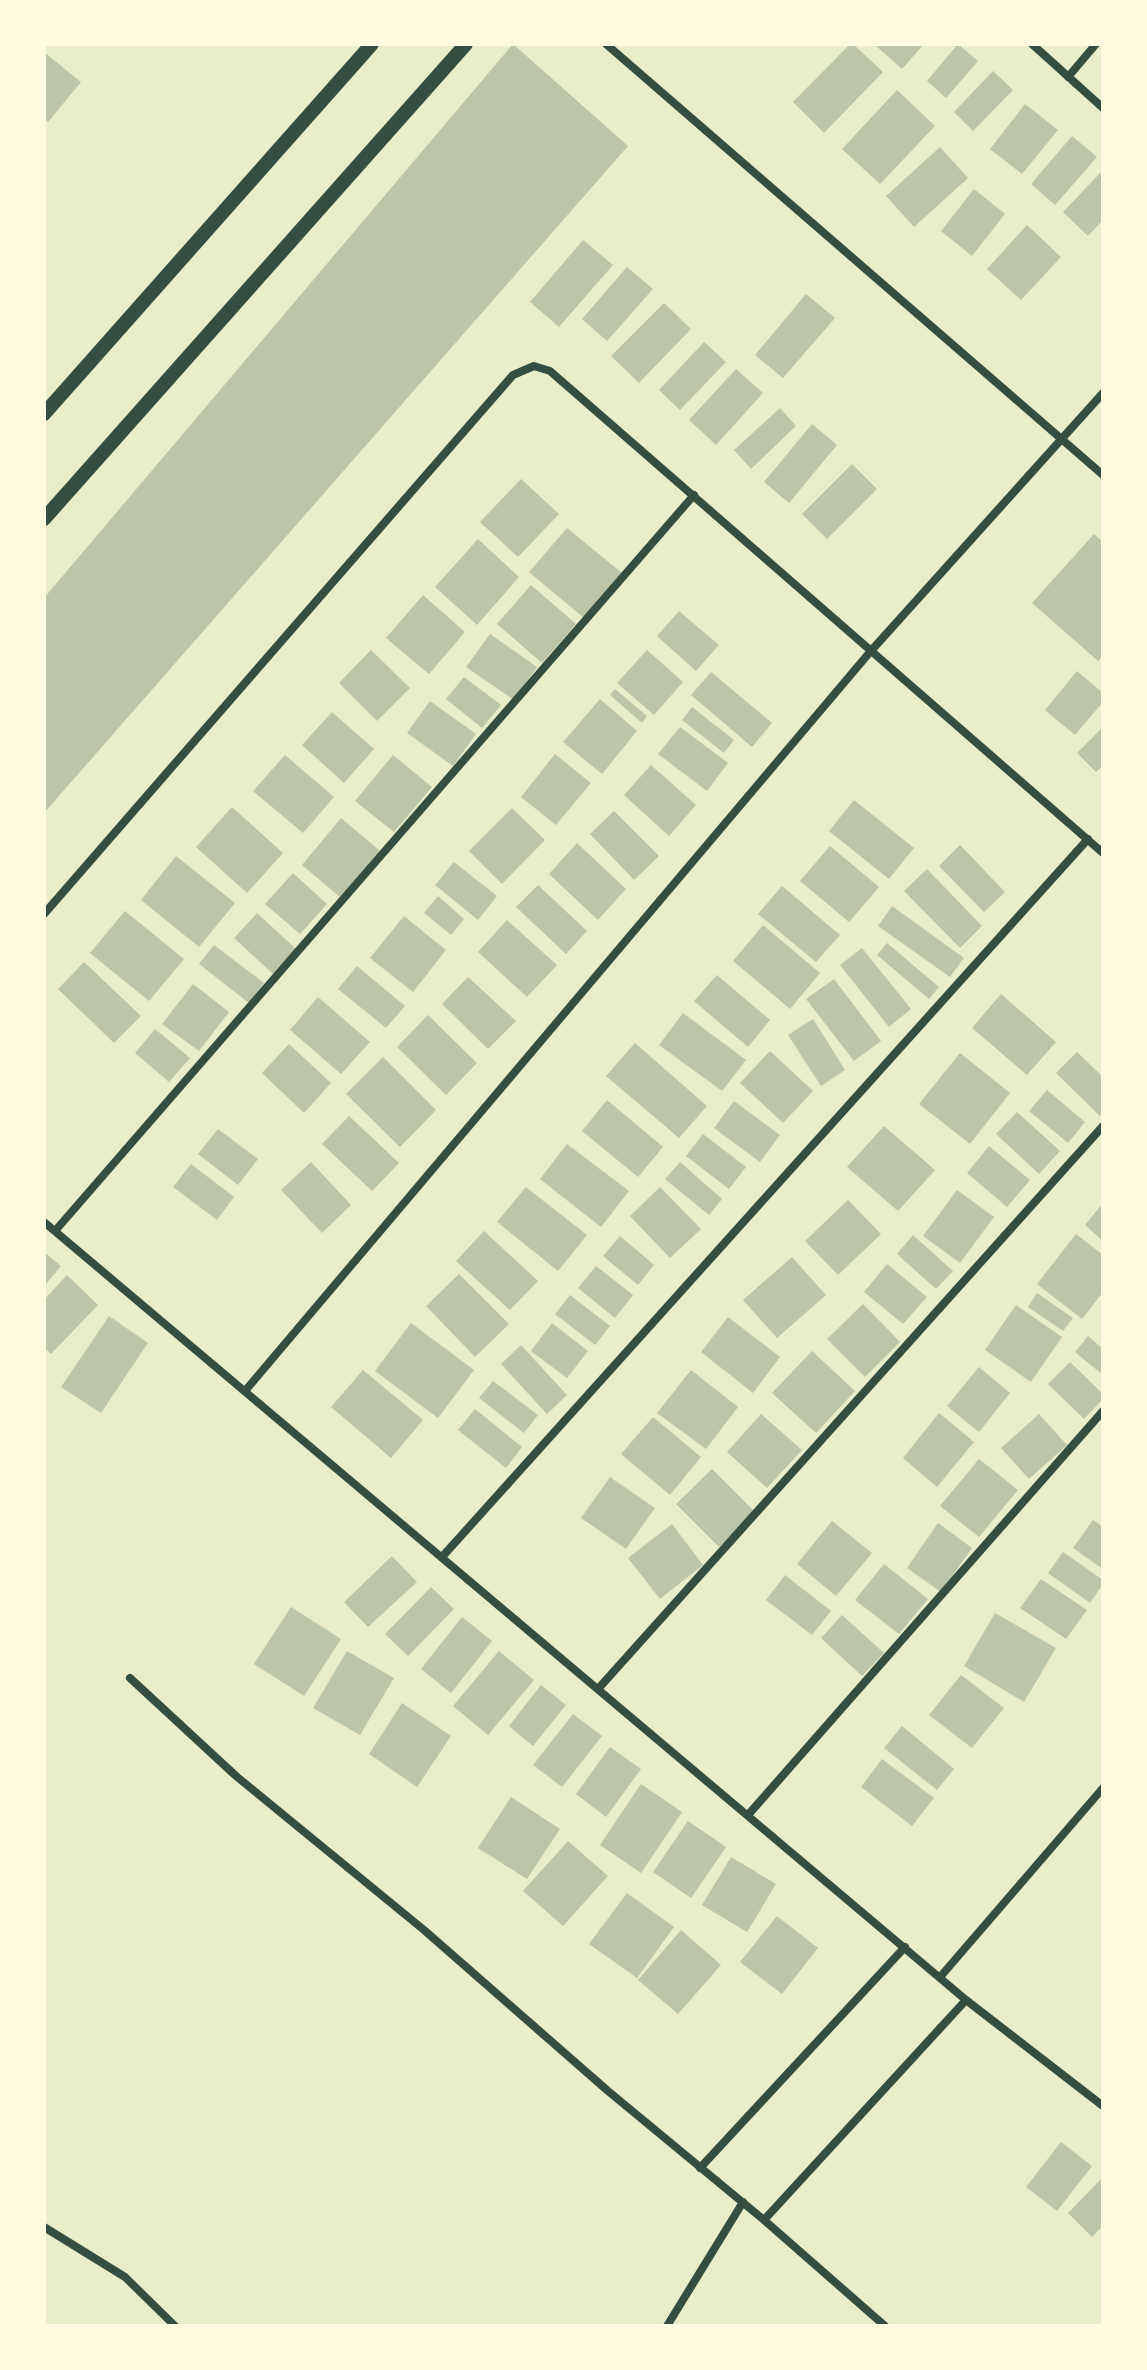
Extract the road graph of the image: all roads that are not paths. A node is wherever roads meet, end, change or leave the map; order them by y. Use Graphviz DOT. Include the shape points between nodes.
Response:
graph roads {
  1 [pos="372,44"];
  2 [pos="466,44"];
  3 [pos="606,44"];
  4 [pos="1032,44"];
  5 [pos="1096,44"];
  6 [pos="1068,77"];
  7 [pos="1103,108"];
  8 [pos="1103,393"];
  9 [pos="44,414"];
  10 [pos="1061,439"];
  11 [pos="1103,475"];
  12 [pos="694,495"];
  13 [pos="44,519"];
  14 [pos="870,652"];
  15 [pos="1088,839"];
  16 [pos="1103,853"];
  17 [pos="44,914"];
  18 [pos="1103,1126"];
  19 [pos="44,1222"];
  20 [pos="55,1231"];
  21 [pos="245,1391"];
  22 [pos="1103,1411"];
  23 [pos="442,1557"];
  24 [pos="130,1678"];
  25 [pos="598,1689"];
  26 [pos="1103,1788"];
  27 [pos="748,1815"];
  28 [pos="905,1947"];
  29 [pos="941,1976"];
  30 [pos="966,2000"];
  31 [pos="1103,2106"];
  32 [pos="700,2168"];
  33 [pos="743,2202"];
  34 [pos="764,2220"];
  35 [pos="44,2227"];
  36 [pos="175,2326"];
  37 [pos="667,2326"];
  38 [pos="885,2326"];
  1 -- 9 [label="street"];
  2 -- 13 [label="street"];
  3 -- 10 [label="street"];
  4 -- 6 [label="street"];
  5 -- 6 [label="street"];
  6 -- 7 [label="street"];
  8 -- 10 [label="street"];
  10 -- 11 [label="street"];
  10 -- 14 [label="street"];
  12 -- 14 [label="street"];
  12 -- 17 [label="street" via="550,371 534,366 513,375"];
  12 -- 20 [label="street"];
  14 -- 15 [label="street"];
  14 -- 21 [label="street"];
  15 -- 16 [label="street"];
  15 -- 23 [label="street"];
  18 -- 25 [label="street"];
  19 -- 20 [label="street"];
  20 -- 21 [label="street"];
  21 -- 23 [label="street"];
  22 -- 27 [label="street"];
  23 -- 25 [label="street"];
  24 -- 32 [label="street" via="236,1776"];
  25 -- 27 [label="street"];
  26 -- 29 [label="street"];
  27 -- 28 [label="street"];
  28 -- 29 [label="street"];
  28 -- 32 [label="street"];
  29 -- 30 [label="street"];
  30 -- 31 [label="street"];
  30 -- 34 [label="street"];
  32 -- 33 [label="street"];
  33 -- 34 [label="street"];
  33 -- 37 [label="street"];
  34 -- 38 [label="street"];
  35 -- 36 [label="street" via="125,2277"];
}
